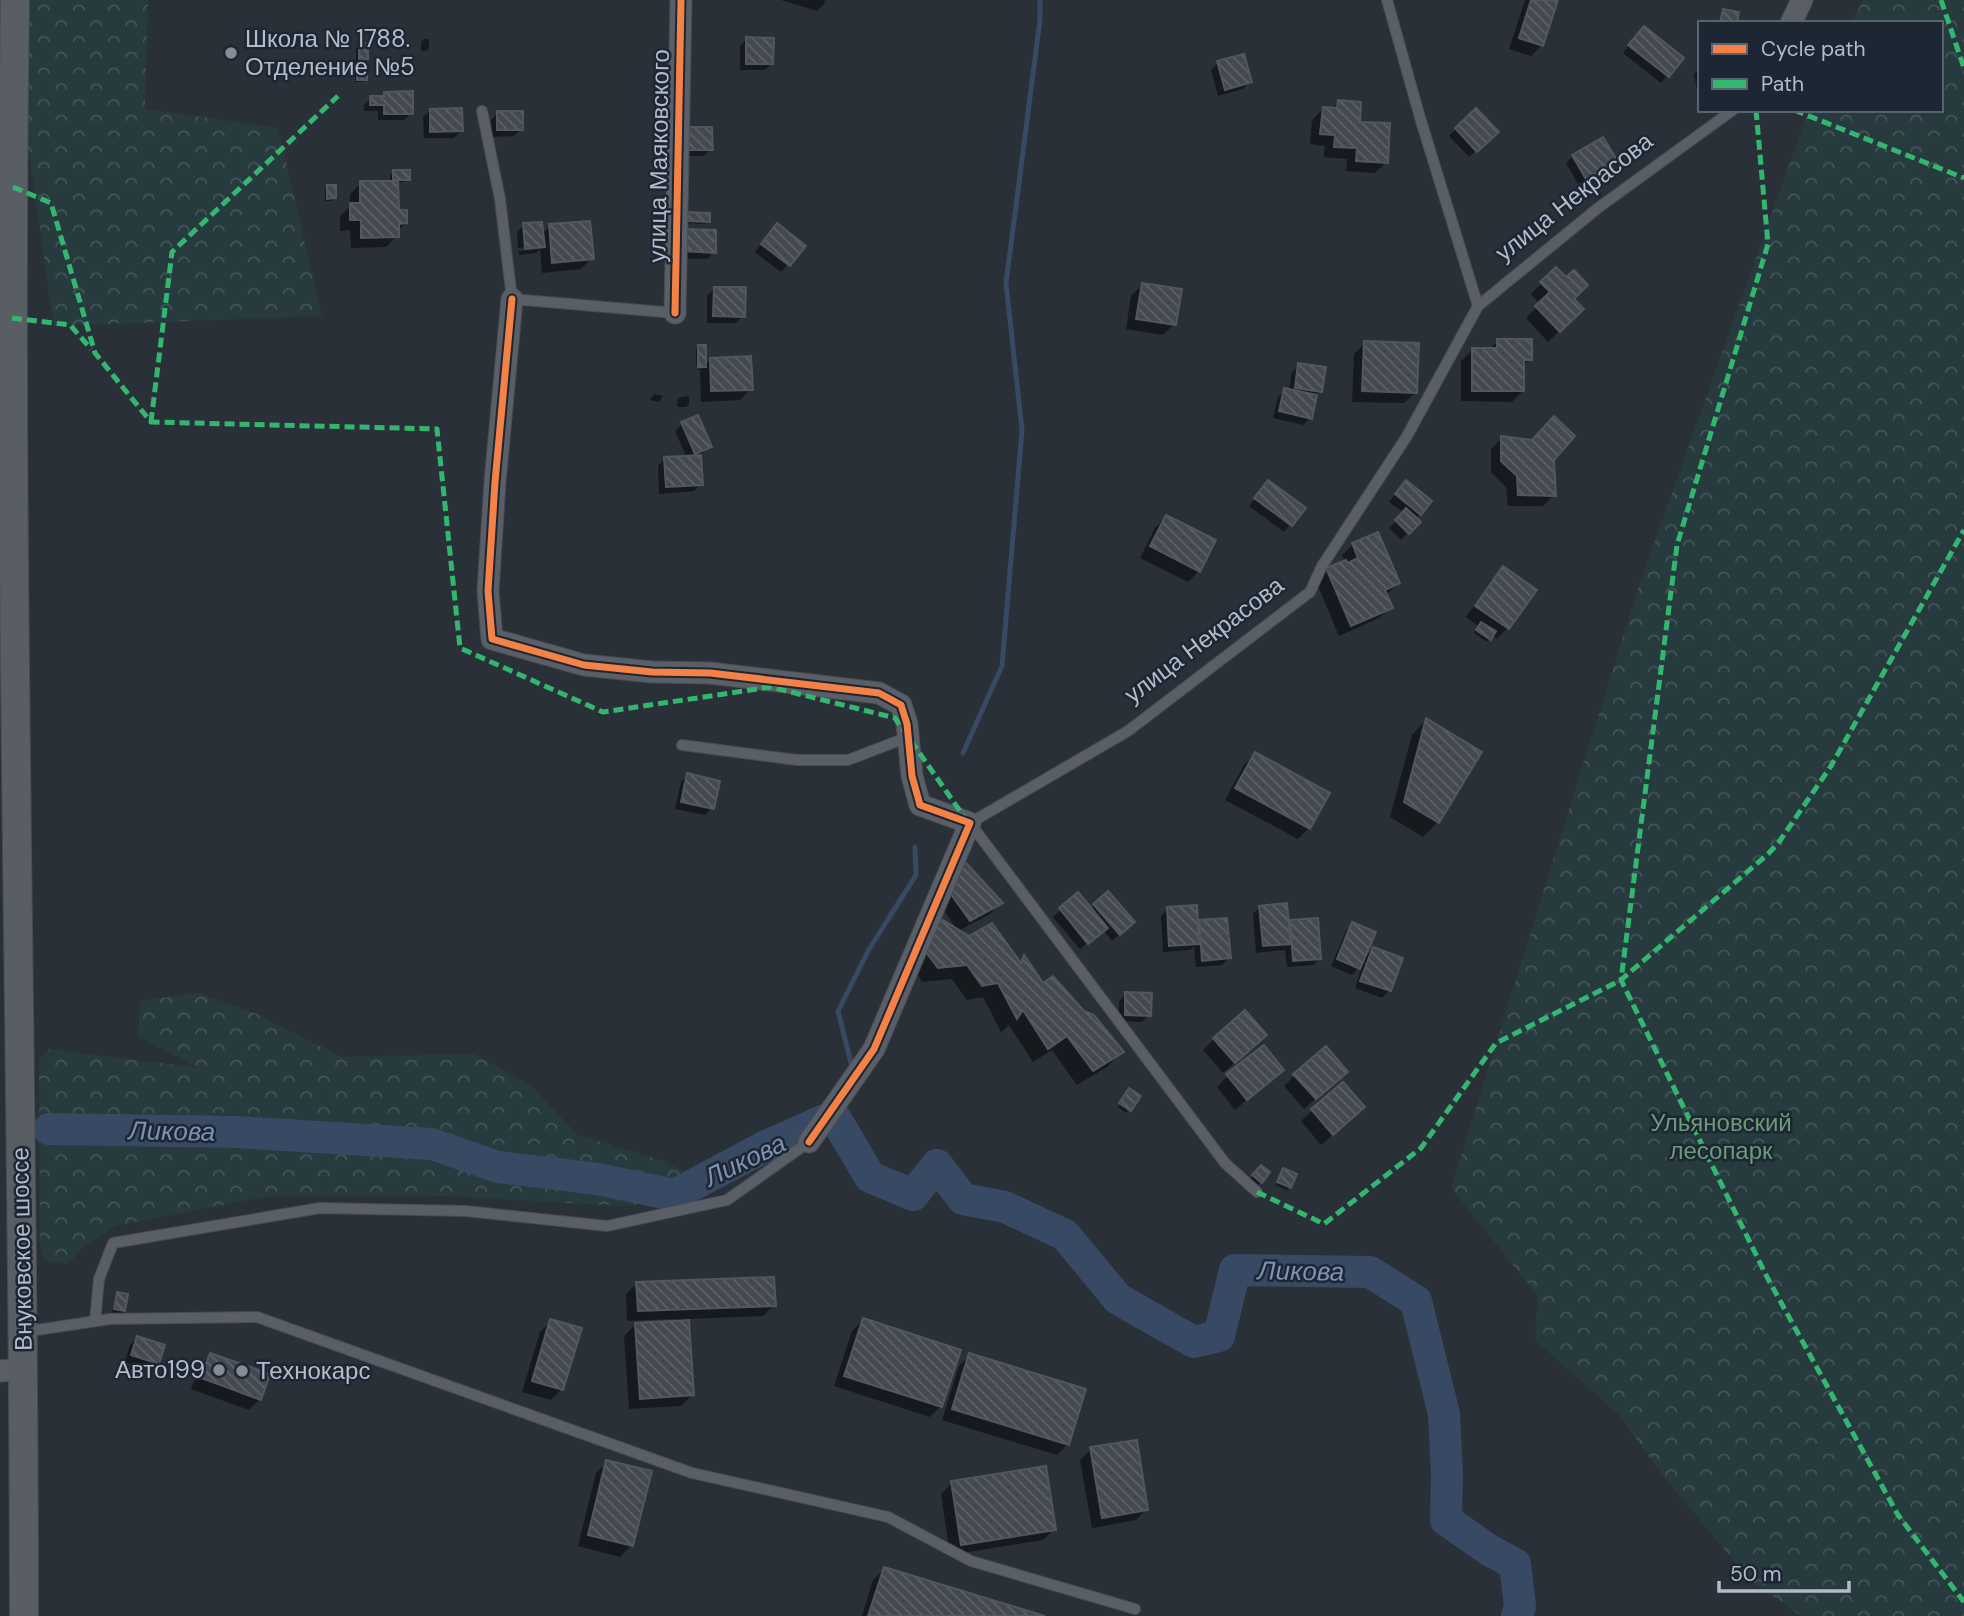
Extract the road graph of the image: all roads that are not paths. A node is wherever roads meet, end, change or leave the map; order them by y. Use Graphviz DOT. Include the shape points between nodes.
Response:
graph roads {
  1 [pos="15,0"];
  2 [pos="681,0"];
  3 [pos="1387,0"];
  4 [pos="1802,0"];
  5 [pos="1792,21"];
  6 [pos="482,111"];
  7 [pos="1730,112"];
  8 [pos="6,237"];
  9 [pos="512,299"];
  10 [pos="1478,306"];
  11 [pos="675,313"];
  12 [pos="908,737"];
  13 [pos="682,745"];
  14 [pos="970,823"];
  15 [pos="809,1142"];
  16 [pos="1256,1192"];
  17 [pos="95,1321"];
  18 [pos="23,1332"];
  19 [pos="12,1370"];
  20 [pos="1135,1609"];
  21 [pos="24,1616"];
  1 -- 8 [label="main road, Внуковское шоссе"];
  2 -- 11 [label="street, улица Маяковского"];
  3 -- 10 [label="lane"];
  4 -- 5 [label="street"];
  6 -- 9 [label="lane"];
  7 -- 10 [label="lane, улица Некрасова" via="1598,208"];
  8 -- 18 [label="main road, Внуковское шоссе"];
  9 -- 11 [label="lane"];
  9 -- 12 [label="street" via="488,591 492,639 584,665 710,673 879,693 901,705"];
  10 -- 14 [label="lane, улица Некрасова" via="1407,436 1322,566 1310,592 1128,731"];
  12 -- 13 [label="lane" via="848,760 797,760"];
  12 -- 14 [label="street" via="920,805"];
  14 -- 15 [label="street" via="874,1048"];
  14 -- 16 [label="lane" via="1225,1163"];
  15 -- 17 [label="lane" via="727,1200 607,1226 466,1211 320,1208 113,1243 99,1279"];
  17 -- 18 [label="lane"];
  17 -- 20 [label="lane" via="257,1317 692,1474 888,1517 971,1561"];
  18 -- 19 [label="main road, Внуковское шоссе"];
  19 -- 21 [label="main road, Внуковское шоссе"];
}
